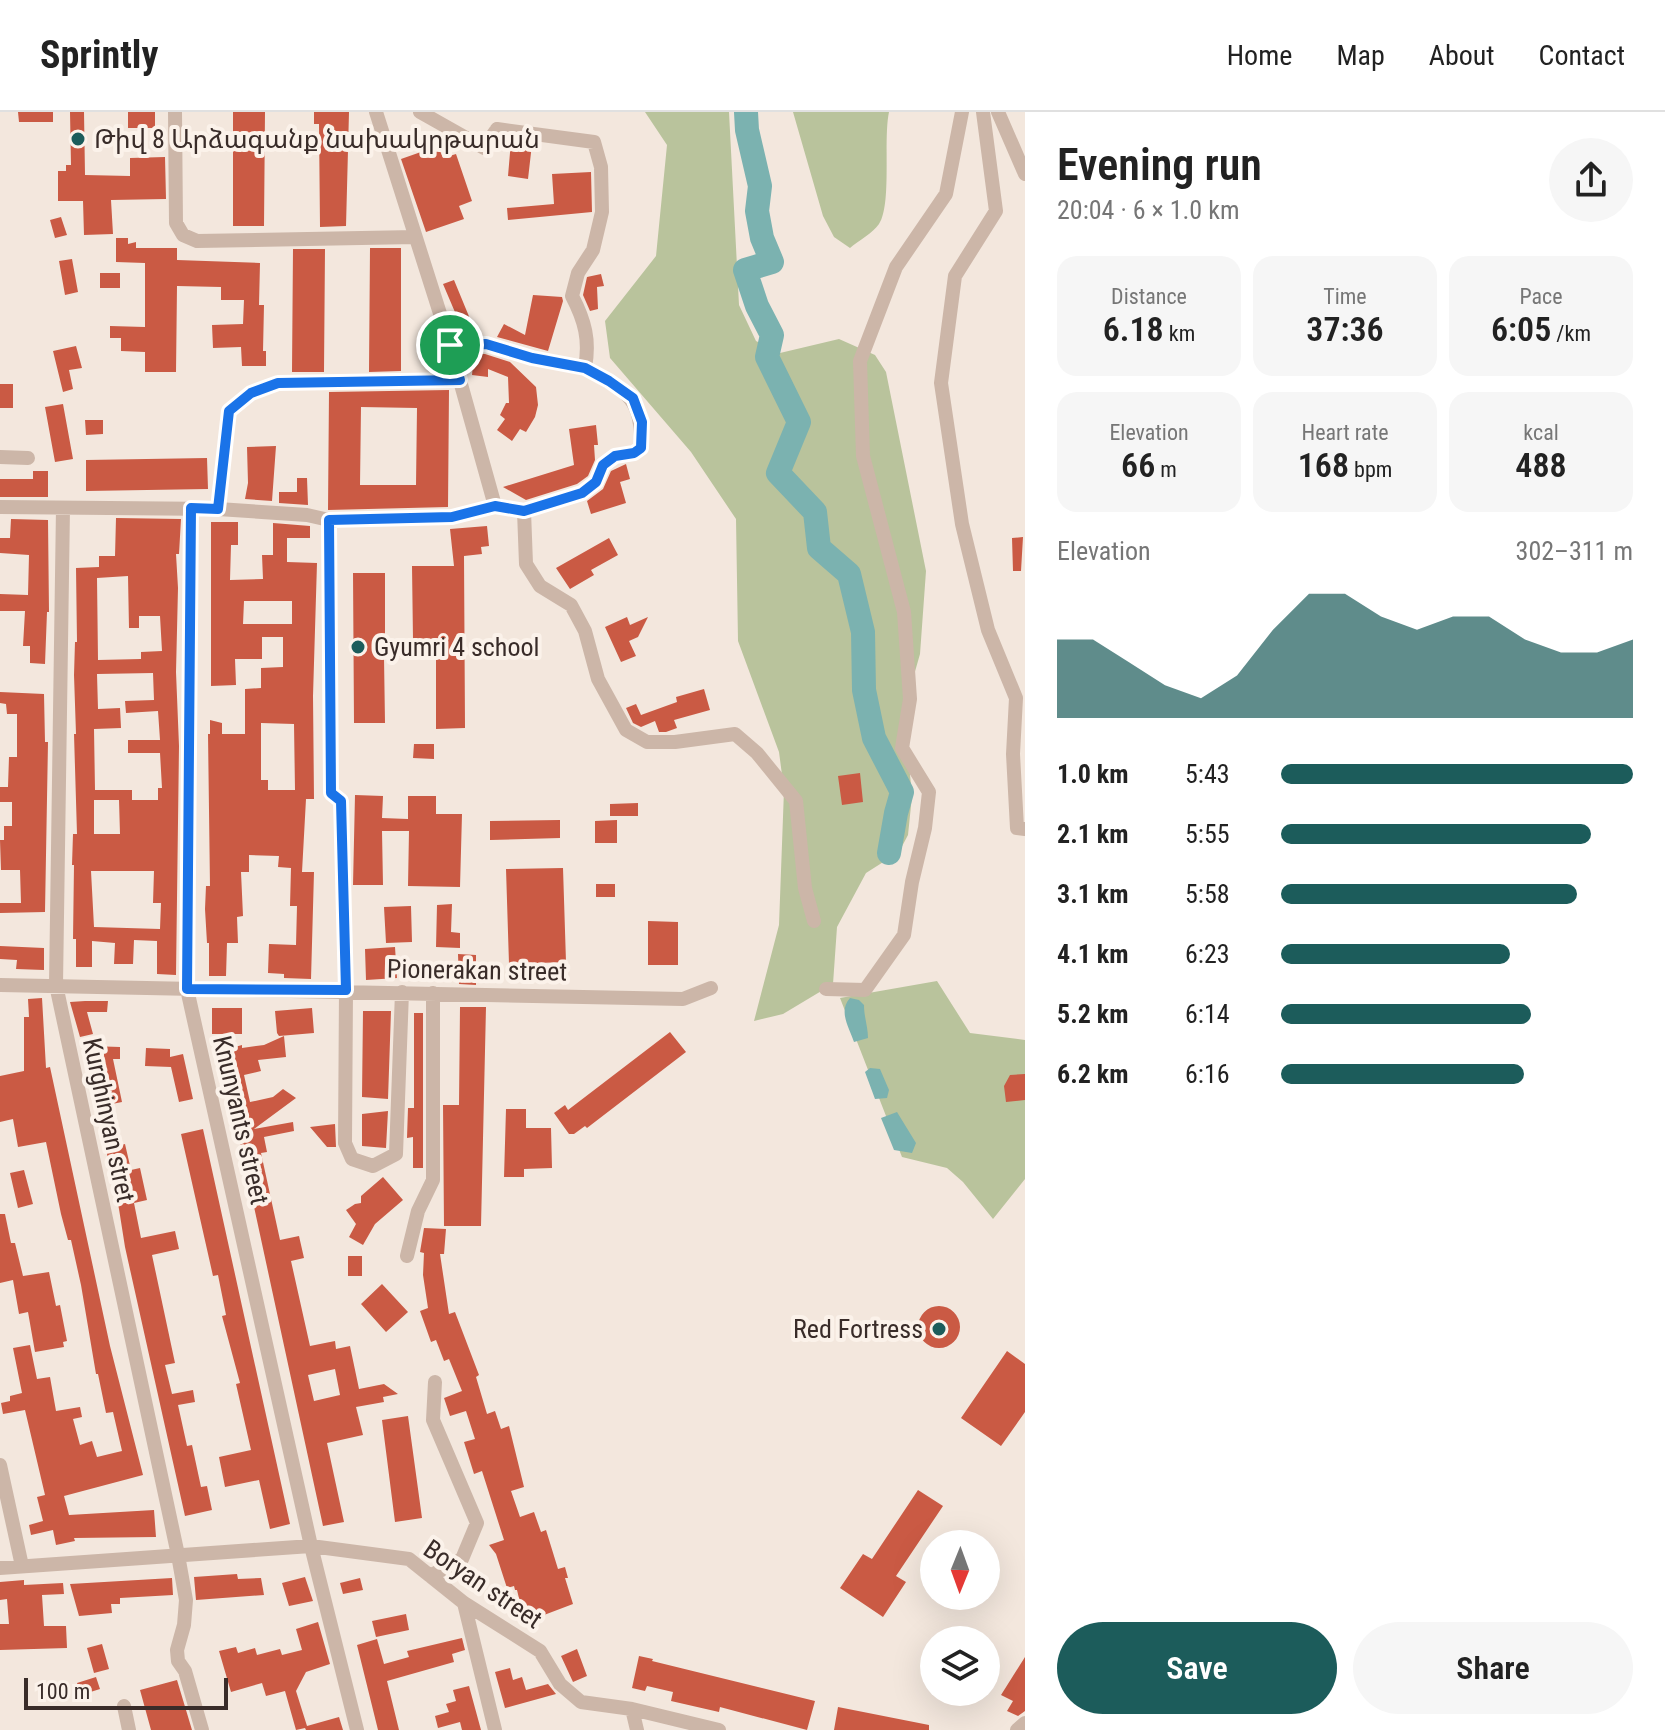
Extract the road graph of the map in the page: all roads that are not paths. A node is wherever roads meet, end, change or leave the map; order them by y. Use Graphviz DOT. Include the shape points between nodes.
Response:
graph roads {
  1 [pos="175,112"];
  2 [pos="376,112"];
  3 [pos="420,112"];
  4 [pos="495,112"];
  5 [pos="962,112"];
  6 [pos="983,112"];
  7 [pos="998,112"];
  8 [pos="497,129"];
  9 [pos="1025,174"];
  10 [pos="415,237"];
  11 [pos="450,345"];
  12 [pos="585,368"];
  13 [pos="460,380"];
  14 [pos="0,457"];
  15 [pos="28,458"];
  16 [pos="495,506"];
  17 [pos="0,507"];
  18 [pos="63,508"];
  19 [pos="191,508"];
  20 [pos="218,509"];
  21 [pos="524,511"];
  22 [pos="329,520"];
  23 [pos="1025,829"];
  24 [pos="814,921"];
  25 [pos="0,985"];
  26 [pos="56,985"];
  27 [pos="711,988"];
  28 [pos="187,989"];
  29 [pos="826,989"];
  30 [pos="346,990"];
  31 [pos="402,992"];
  32 [pos="433,993"];
  33 [pos="407,1256"];
  34 [pos="435,1382"];
  35 [pos="0,1465"];
  36 [pos="311,1546"];
  37 [pos="178,1555"];
  38 [pos="22,1566"];
  39 [pos="0,1568"];
  40 [pos="430,1576"];
  41 [pos="464,1603"];
  42 [pos="124,1706"];
  43 [pos="632,1709"];
  44 [pos="1025,1723"];
  45 [pos="129,1730"];
  46 [pos="202,1730"];
  47 [pos="357,1730"];
  48 [pos="495,1730"];
  49 [pos="637,1730"];
  50 [pos="719,1730"];
  51 [pos="1017,1730"];
  1 -- 10 [label="street" via="176,223 183,235 197,241"];
  2 -- 10 [label="street"];
  3 -- 8 [label="street" via="484,148"];
  4 -- 8 [label="street"];
  5 -- 29 [label="street" via="946,194 896,267 860,361 863,456 904,612 910,699 902,748 929,792 925,828 904,935 865,990"];
  6 -- 23 [label="street" via="996,211 955,276 941,383 962,524 988,630 1016,698 1017,828"];
  7 -- 9 [label="street"];
  8 -- 12 [label="street" via="594,142 601,167 602,212 593,250 578,273 572,296 584,318 589,347"];
  10 -- 11 [label="street"];
  11 -- 12 [label="street" via="486,344"];
  11 -- 13 [label="street"];
  12 -- 21 [label="street" via="633,398 642,422 641,448 603,465 596,482 582,493"];
  13 -- 16 [label="street"];
  13 -- 20 [label="street" via="278,383 251,393 229,411"];
  14 -- 15 [label="street"];
  16 -- 21 [label="street"];
  16 -- 22 [label="street" via="452,517"];
  17 -- 18 [label="street"];
  18 -- 19 [label="street"];
  18 -- 26 [label="street, Kurghinyan stret"];
  19 -- 20 [label="street"];
  19 -- 28 [label="street, Knunyants street"];
  20 -- 22 [label="street"];
  21 -- 24 [label="street" via="526,564 540,586 571,605 585,631 598,679 626,730 647,742 735,734 796,801 805,888"];
  22 -- 30 [label="street" via="331,793 341,801"];
  25 -- 26 [label="street, Pionerakan street"];
  26 -- 28 [label="street, Pionerakan street"];
  26 -- 37 [label="street, Kurghinyan stret"];
  27 -- 32 [label="street, Pionerakan street" via="683,999"];
  28 -- 30 [label="street, Pionerakan street"];
  28 -- 36 [label="street, Knunyants street"];
  30 -- 31 [label="street, Pionerakan street"];
  30 -- 31 [label="street" via="345,1143 352,1159 373,1166 396,1154"];
  31 -- 32 [label="street, Pionerakan street"];
  32 -- 33 [label="street" via="433,1180 418,1211"];
  34 -- 40 [label="street" via="433,1420 477,1523 462,1559"];
  35 -- 38 [label="street"];
  36 -- 37 [label="street, Boryan street"];
  36 -- 40 [label="street, Boryan street" via="409,1559"];
  36 -- 47 [label="street, Knunyants street"];
  37 -- 38 [label="street, Boryan street"];
  37 -- 46 [label="street, Kurghinyan stret" via="186,1600 178,1661"];
  38 -- 39 [label="street, Boryan street"];
  40 -- 41 [label="street, Boryan street"];
  41 -- 43 [label="street, Boryan street" via="540,1651 560,1684 581,1702"];
  41 -- 48 [label="street"];
  42 -- 45 [label="street"];
  43 -- 49 [label="street"];
  43 -- 50 [label="street, Boryan street"];
  44 -- 51 [label="street"];
}
